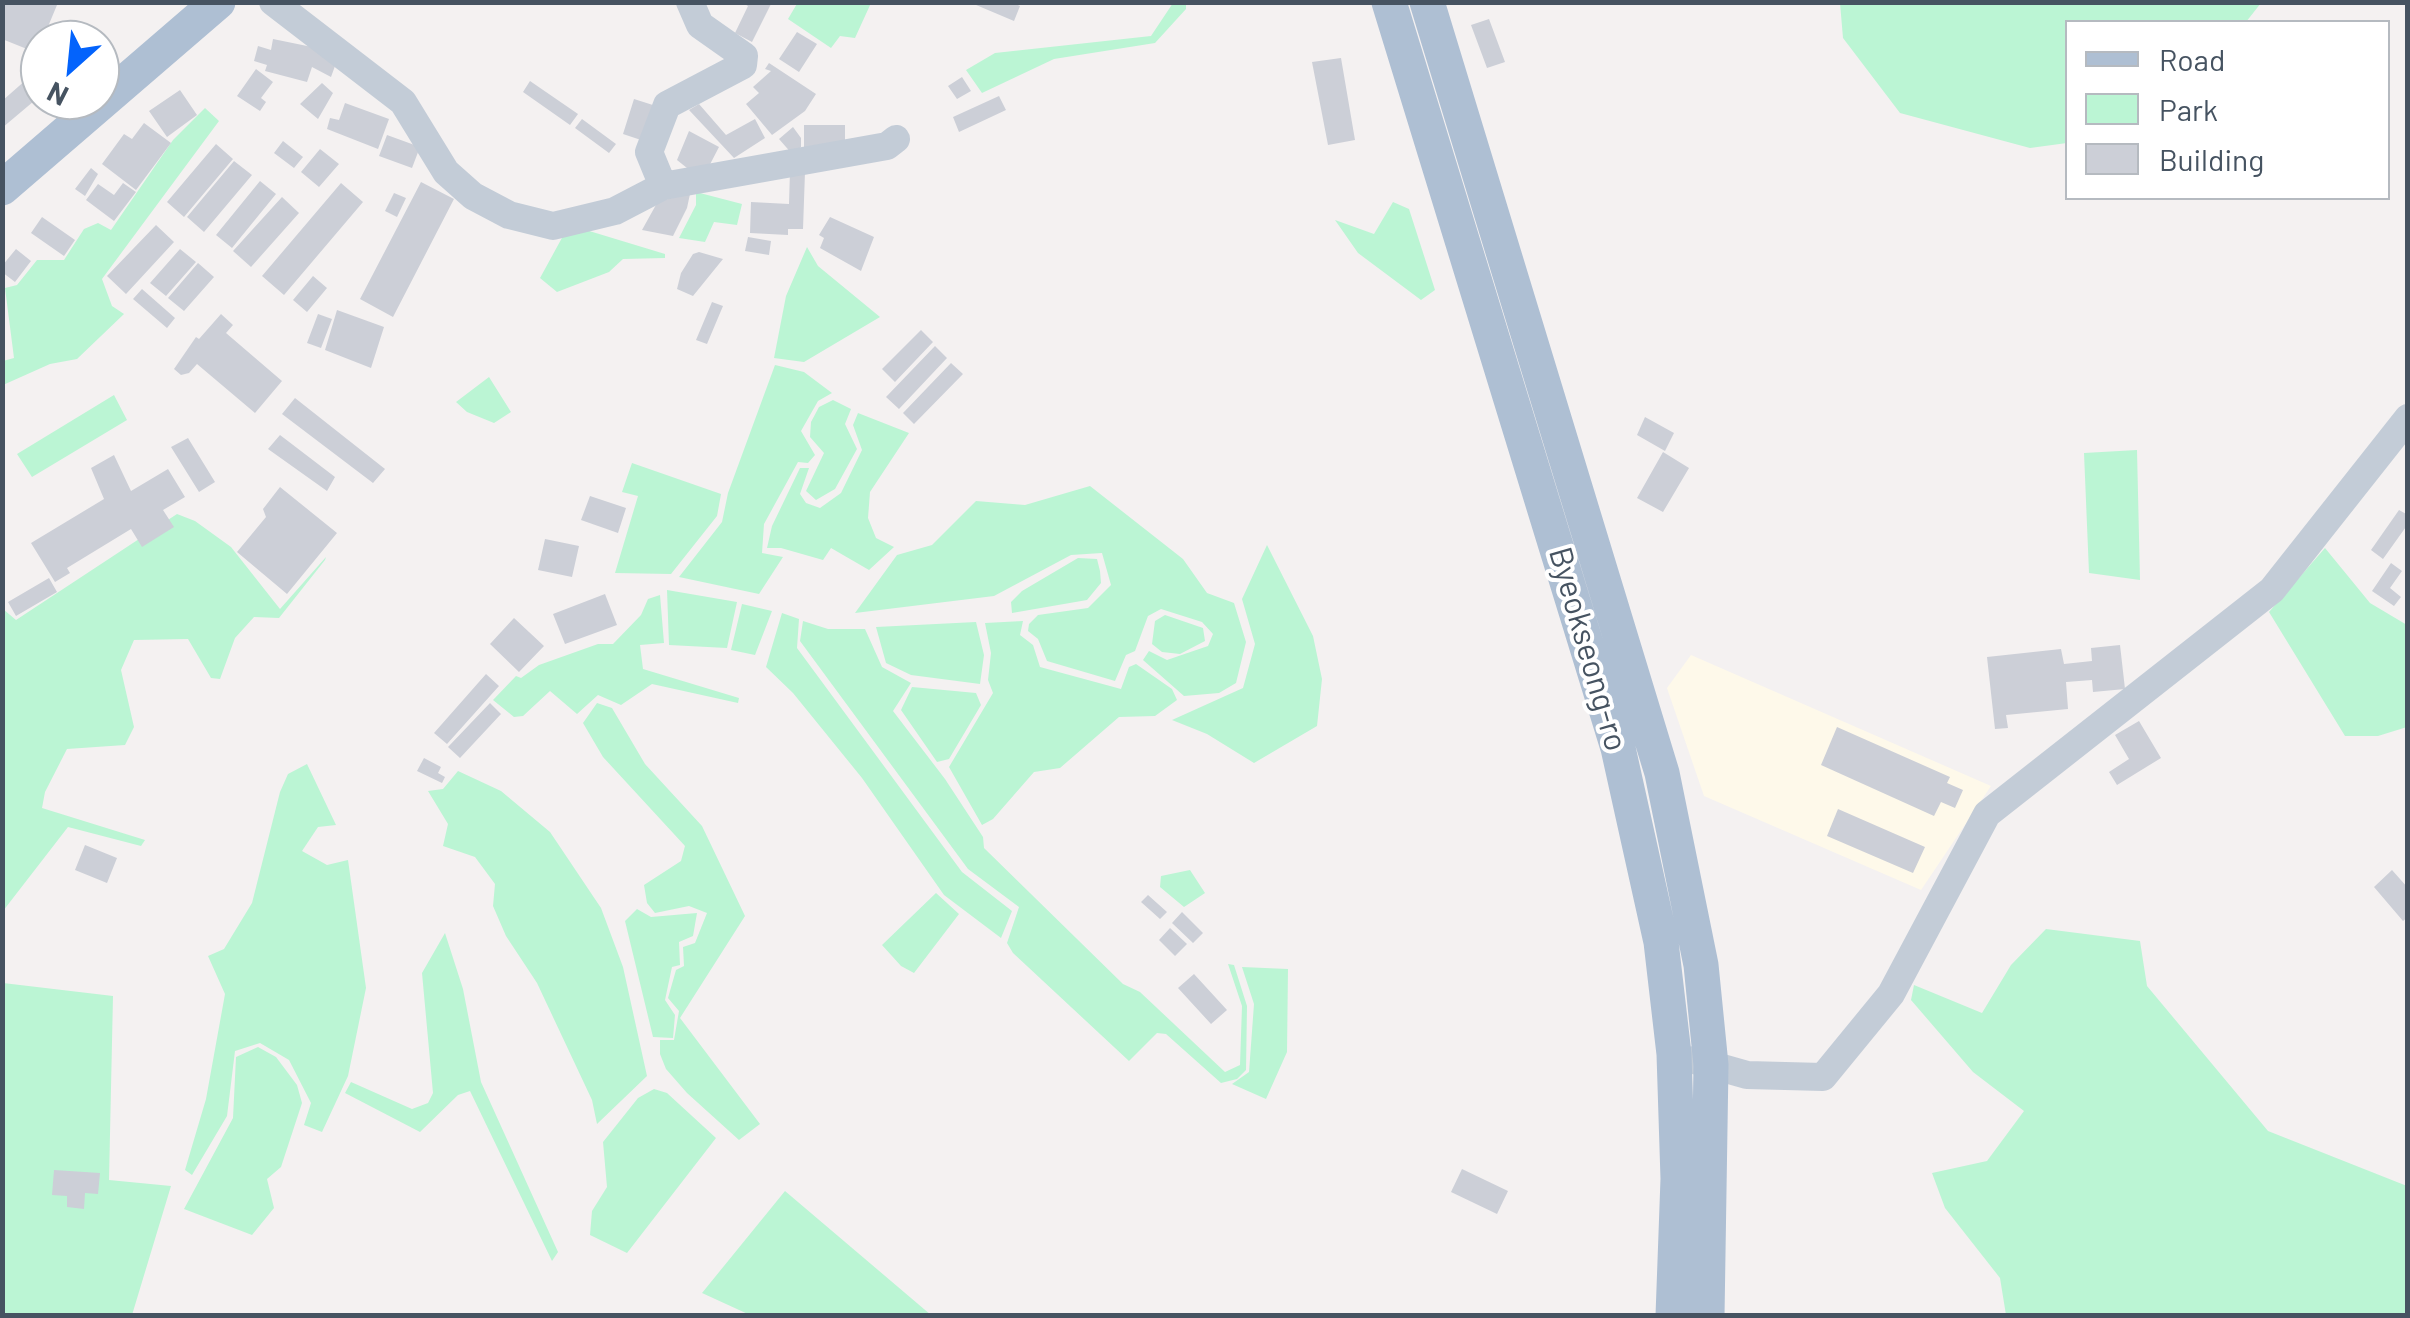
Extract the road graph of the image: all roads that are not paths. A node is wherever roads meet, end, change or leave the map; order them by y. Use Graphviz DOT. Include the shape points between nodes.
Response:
graph roads {
  1 [pos="218,2"];
  2 [pos="272,2"];
  3 [pos="690,2"];
  4 [pos="1388,2"];
  5 [pos="1426,2"];
  6 [pos="896,139"];
  7 [pos="663,186"];
  8 [pos="2,188"];
  9 [pos="2408,418"];
  10 [pos="1674,1054"];
  11 [pos="1711,1065"];
  12 [pos="1672,1316"];
  13 [pos="1707,1316"];
  1 -- 8 [label="main road"];
  2 -- 7 [label="street" via="403,102 446,172 509,215 552,226 616,211"];
  3 -- 7 [label="street" via="700,25 744,56 743,65 667,104 649,152"];
  4 -- 10 [label="main road, Byeokseong-ro" via="1618,748 1661,942"];
  5 -- 11 [label="main road, Byeokseong-ro" via="1662,773 1701,965"];
  6 -- 7 [label="street" via="887,146"];
  9 -- 11 [label="street" via="2272,590 1987,814 1892,994 1823,1077 1748,1075"];
  10 -- 11 [label="street"];
  10 -- 12 [label="main road, Byeokseong-ro"];
  11 -- 13 [label="main road, Byeokseong-ro"];
}
